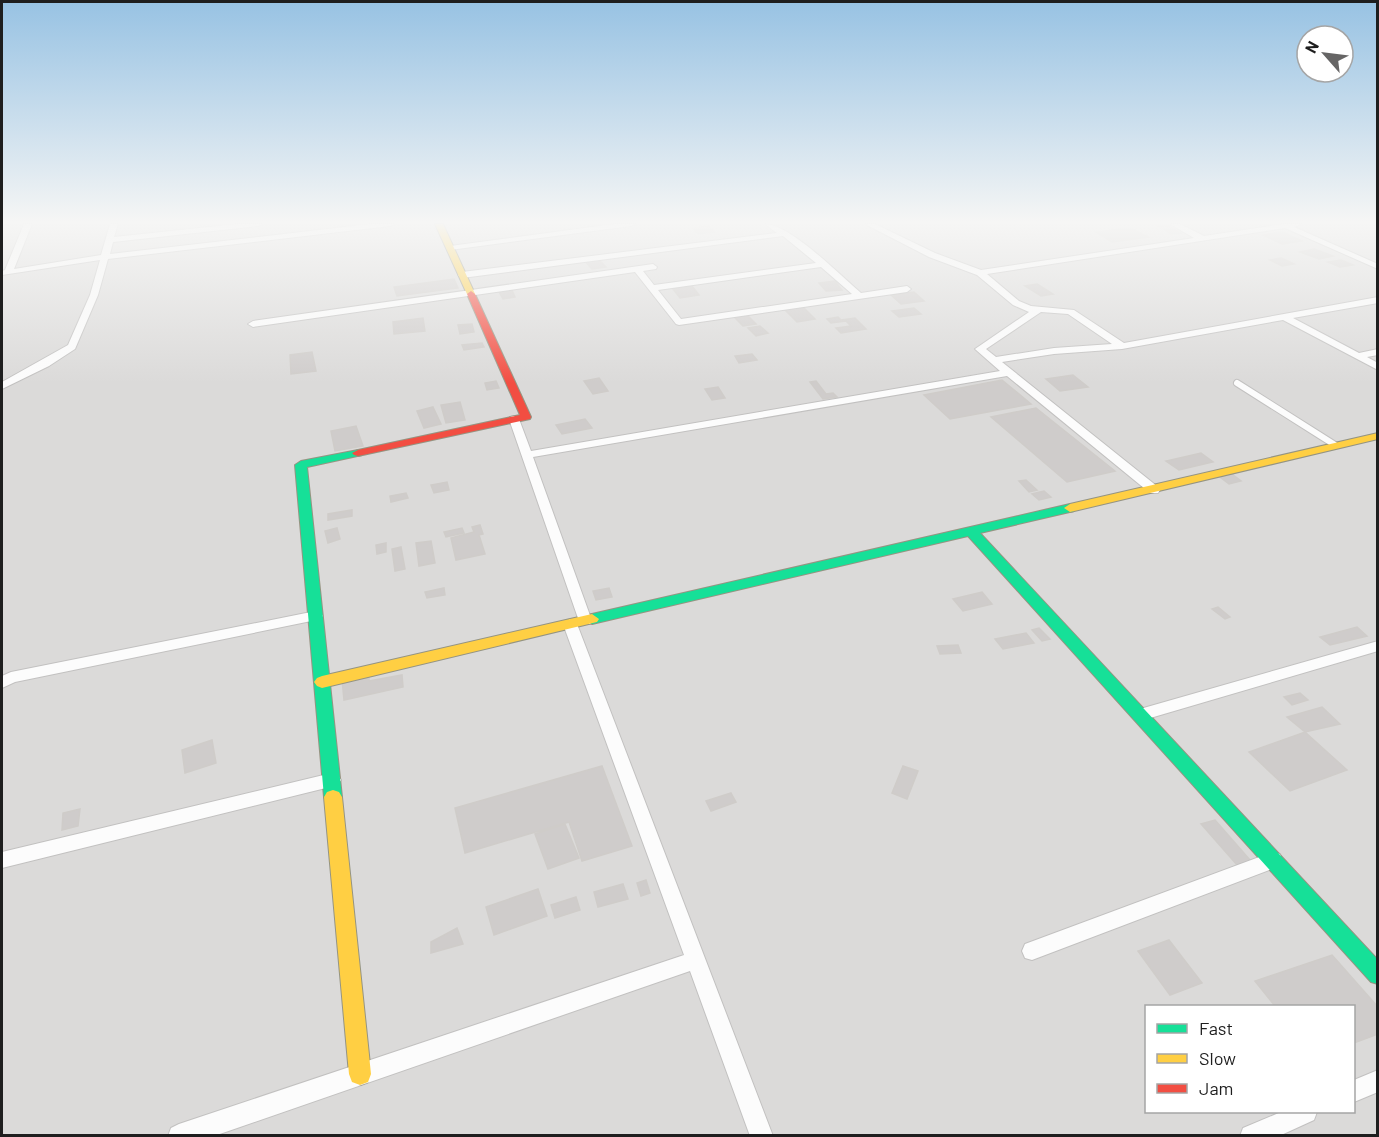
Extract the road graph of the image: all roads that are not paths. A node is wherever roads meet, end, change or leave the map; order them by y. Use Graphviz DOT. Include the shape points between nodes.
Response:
graph roads {
  1 [pos="99,277"];
  2 [pos="463,277"];
  3 [pos="582,277"];
  4 [pos="649,277"];
  5 [pos="730,277"];
  6 [pos="838,277"];
  7 [pos="985,277"];
  8 [pos="652,288"];
  9 [pos="907,289"];
  10 [pos="470,293"];
  11 [pos="859,296"];
  12 [pos="1377,300"];
  13 [pos="1038,310"];
  14 [pos="1284,317"];
  15 [pos="253,324"];
  16 [pos="1122,346"];
  17 [pos="1377,352"];
  18 [pos="1358,356"];
  19 [pos="994,360"];
  20 [pos="1377,367"];
  21 [pos="1010,372"];
  22 [pos="1237,383"];
  23 [pos="2,386"];
  24 [pos="514,419"];
  25 [pos="1377,436"];
  26 [pos="1335,445"];
  27 [pos="527,455"];
  28 [pos="1154,490"];
  29 [pos="972,532"];
  30 [pos="316,616"];
  31 [pos="578,623"];
  32 [pos="1377,646"];
  33 [pos="322,682"];
  34 [pos="2,683"];
  35 [pos="1140,715"];
  36 [pos="332,780"];
  37 [pos="2,860"];
  38 [pos="1273,860"];
  39 [pos="1032,951"];
  40 [pos="696,960"];
  41 [pos="1377,975"];
  42 [pos="360,1074"];
  43 [pos="1377,1081"];
  44 [pos="1355,1090"];
  45 [pos="1304,1113"];
  46 [pos="1258,1134"];
  47 [pos="179,1136"];
  48 [pos="762,1136"];
  1 -- 23 [label="street" via="72,346"];
  2 -- 10 [label="street"];
  3 -- 10 [label="street"];
  4 -- 8 [label="street"];
  5 -- 8 [label="street"];
  6 -- 11 [label="street"];
  7 -- 13 [label="street" via="1016,303"];
  8 -- 11 [label="street" via="679,322"];
  9 -- 11 [label="street"];
  10 -- 15 [label="street"];
  10 -- 24 [label="street" via="526,417"];
  12 -- 14 [label="street"];
  13 -- 16 [label="street" via="1071,312"];
  13 -- 19 [label="street" via="980,349"];
  14 -- 16 [label="street"];
  14 -- 18 [label="street"];
  16 -- 19 [label="street"];
  17 -- 18 [label="street"];
  18 -- 20 [label="street"];
  19 -- 21 [label="street"];
  21 -- 27 [label="street"];
  21 -- 28 [label="street"];
  22 -- 26 [label="lane"];
  24 -- 27 [label="street"];
  24 -- 30 [label="street" via="301,465"];
  25 -- 26 [label="street"];
  26 -- 28 [label="street"];
  27 -- 31 [label="street"];
  28 -- 29 [label="street"];
  29 -- 31 [label="street"];
  29 -- 35 [label="street"];
  30 -- 33 [label="street"];
  30 -- 34 [label="street" via="11,677"];
  31 -- 33 [label="street"];
  31 -- 40 [label="street"];
  32 -- 35 [label="street"];
  33 -- 36 [label="street"];
  35 -- 38 [label="street"];
  36 -- 37 [label="street"];
  36 -- 42 [label="street"];
  38 -- 39 [label="street"];
  38 -- 41 [label="street"];
  40 -- 42 [label="street"];
  40 -- 48 [label="street"];
  42 -- 47 [label="street"];
  43 -- 44 [label="street"];
  45 -- 46 [label="street"];
}
